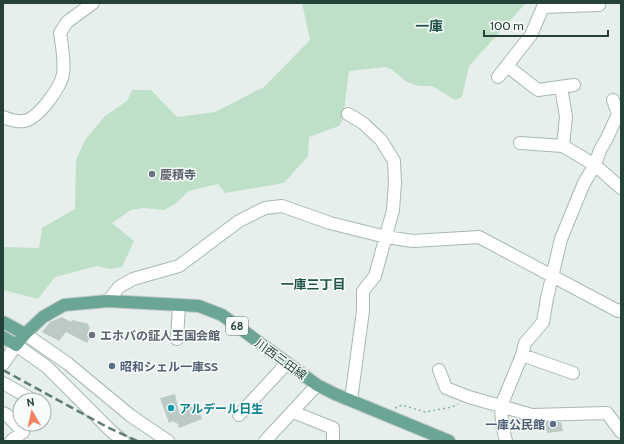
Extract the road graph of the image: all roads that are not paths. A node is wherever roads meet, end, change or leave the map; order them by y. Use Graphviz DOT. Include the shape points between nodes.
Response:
graph roads {
  1 [pos="92,3"];
  2 [pos="598,5"];
  3 [pos="507,66"];
  4 [pos="498,77"];
  5 [pos="574,85"];
  6 [pos="561,87"];
  7 [pos="612,100"];
  8 [pos="348,114"];
  9 [pos="3,117"];
  10 [pos="520,143"];
  11 [pos="563,146"];
  12 [pos="595,165"];
  13 [pos="621,188"];
  14 [pos="386,238"];
  15 [pos="552,276"];
  16 [pos="108,301"];
  17 [pos="179,305"];
  18 [pos="621,310"];
  19 [pos="3,322"];
  20 [pos="25,334"];
  21 [pos="3,336"];
  22 [pos="177,338"];
  23 [pos="16,345"];
  24 [pos="522,355"];
  25 [pos="287,363"];
  26 [pos="3,364"];
  27 [pos="439,370"];
  28 [pos="573,373"];
  29 [pos="92,382"];
  30 [pos="3,383"];
  31 [pos="317,385"];
  32 [pos="19,392"];
  33 [pos="76,395"];
  34 [pos="351,400"];
  35 [pos="501,406"];
  36 [pos="293,412"];
  37 [pos="3,413"];
  38 [pos="239,415"];
  39 [pos="621,432"];
  40 [pos="25,436"];
  41 [pos="270,440"];
  42 [pos="11,441"];
  43 [pos="123,441"];
  44 [pos="168,441"];
  45 [pos="333,441"];
  46 [pos="449,441"];
  47 [pos="506,441"];
  1 -- 9 [label="street" via="67,22 60,33 63,74 56,91 34,116 25,121"];
  2 -- 3 [label="street" via="543,7 531,34"];
  3 -- 4 [label="street"];
  3 -- 6 [label="street" via="538,90"];
  5 -- 6 [label="street"];
  6 -- 11 [label="street" via="566,117"];
  7 -- 12 [label="street" via="618,114"];
  8 -- 14 [label="street" via="381,140 394,161 396,183"];
  10 -- 11 [label="street"];
  11 -- 12 [label="street"];
  12 -- 13 [label="street"];
  12 -- 15 [label="street" via="584,183 561,239"];
  14 -- 15 [label="street" via="413,240 478,237"];
  14 -- 16 [label="street" via="330,223 282,206 265,208 239,221 179,266 133,279 119,287"];
  14 -- 34 [label="street" via="375,276 363,291 363,311"];
  15 -- 18 [label="street" via="618,311"];
  15 -- 24 [label="street" via="543,322 526,343"];
  16 -- 17 [label="main road, 川西三田線 / 68"];
  16 -- 20 [label="main road, 川西三田線 / 68" via="64,305 43,316"];
  17 -- 22 [label="street"];
  17 -- 25 [label="main road, 川西三田線 / 68" via="199,306 222,315"];
  19 -- 20 [label="main road"];
  20 -- 23 [label="main road, 川西三田線 / 68"];
  20 -- 29 [label="street"];
  21 -- 23 [label="main road"];
  23 -- 26 [label="street"];
  23 -- 33 [label="street" via="47,367"];
  24 -- 28 [label="street"];
  24 -- 35 [label="street"];
  25 -- 31 [label="main road, 川西三田線 / 68"];
  25 -- 38 [label="street"];
  27 -- 35 [label="street" via="446,388"];
  29 -- 33 [label="street" via="79,384"];
  29 -- 44 [label="street" via="132,416"];
  30 -- 32 [label="street"];
  31 -- 34 [label="main road, 川西三田線 / 68"];
  31 -- 36 [label="street"];
  33 -- 43 [label="street"];
  34 -- 46 [label="main road, 川西三田線 / 68"];
  35 -- 39 [label="street" via="532,415 607,413"];
  35 -- 47 [label="street"];
  36 -- 41 [label="street"];
  36 -- 45 [label="street" via="333,428"];
  37 -- 40 [label="street"];
  40 -- 42 [label="street"];
}
